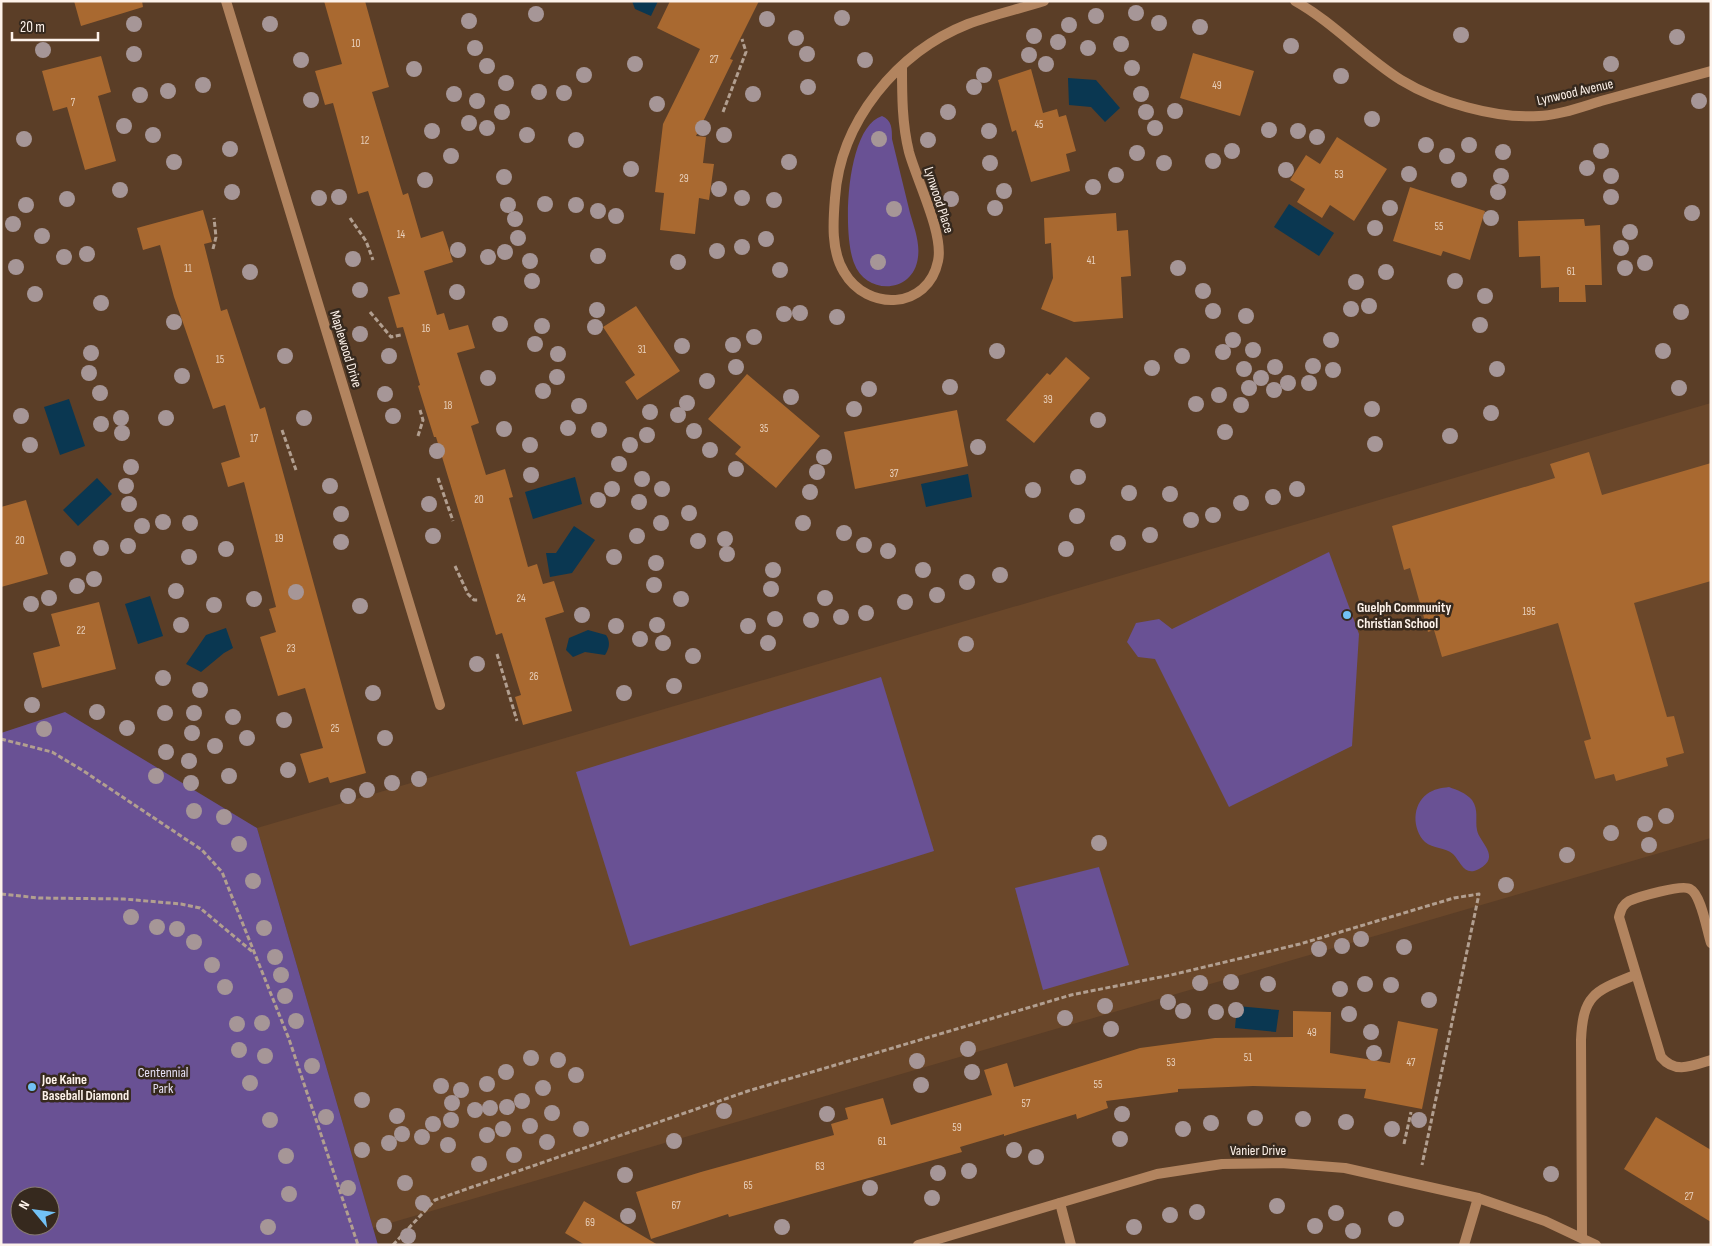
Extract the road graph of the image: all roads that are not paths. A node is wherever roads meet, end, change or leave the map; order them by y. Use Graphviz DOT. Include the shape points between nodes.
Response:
graph roads {
  1 [pos="226,1"];
  2 [pos="1044,1"];
  3 [pos="1294,1"];
  4 [pos="902,66"];
  5 [pos="1711,71"];
  6 [pos="440,704"];
  7 [pos="1711,943"];
  8 [pos="1635,975"];
  9 [pos="1711,1060"];
  10 [pos="1478,1198"];
  11 [pos="1060,1203"];
  12 [pos="1582,1237"];
  13 [pos="918,1245"];
  14 [pos="1071,1245"];
  15 [pos="1464,1245"];
  16 [pos="1596,1245"];
  1 -- 6 [label="street, Maplewood Drive"];
  2 -- 4 [label="street, Lynwood Place" via="968,24 936,40"];
  3 -- 5 [label="street, Lynwood Avenue" via="1329,22 1415,88 1448,101 1510,115 1538,116 1565,111"];
  4 -- 4 [label="street, Lynwood Place" via="871,100 845,146 836,180 834,209 836,251 843,271 861,290 891,301 918,294 932,280 939,244 909,152 902,98"];
  7 -- 8 [label="street" via="1697,896 1690,888 1680,887 1630,901 1622,907 1619,917"];
  8 -- 9 [label="street" via="1661,1057 1668,1066 1680,1069"];
  8 -- 12 [label="street" via="1602,988 1584,1010 1581,1040"];
  10 -- 11 [label="street, Vanier Drive" via="1417,1182 1327,1166 1281,1163 1222,1164 1157,1174"];
  10 -- 12 [label="street, Vanier Drive"];
  10 -- 15 [label="street"];
  11 -- 13 [label="street, Vanier Drive"];
  11 -- 14 [label="street"];
  12 -- 16 [label="street, Vanier Drive"];
}
